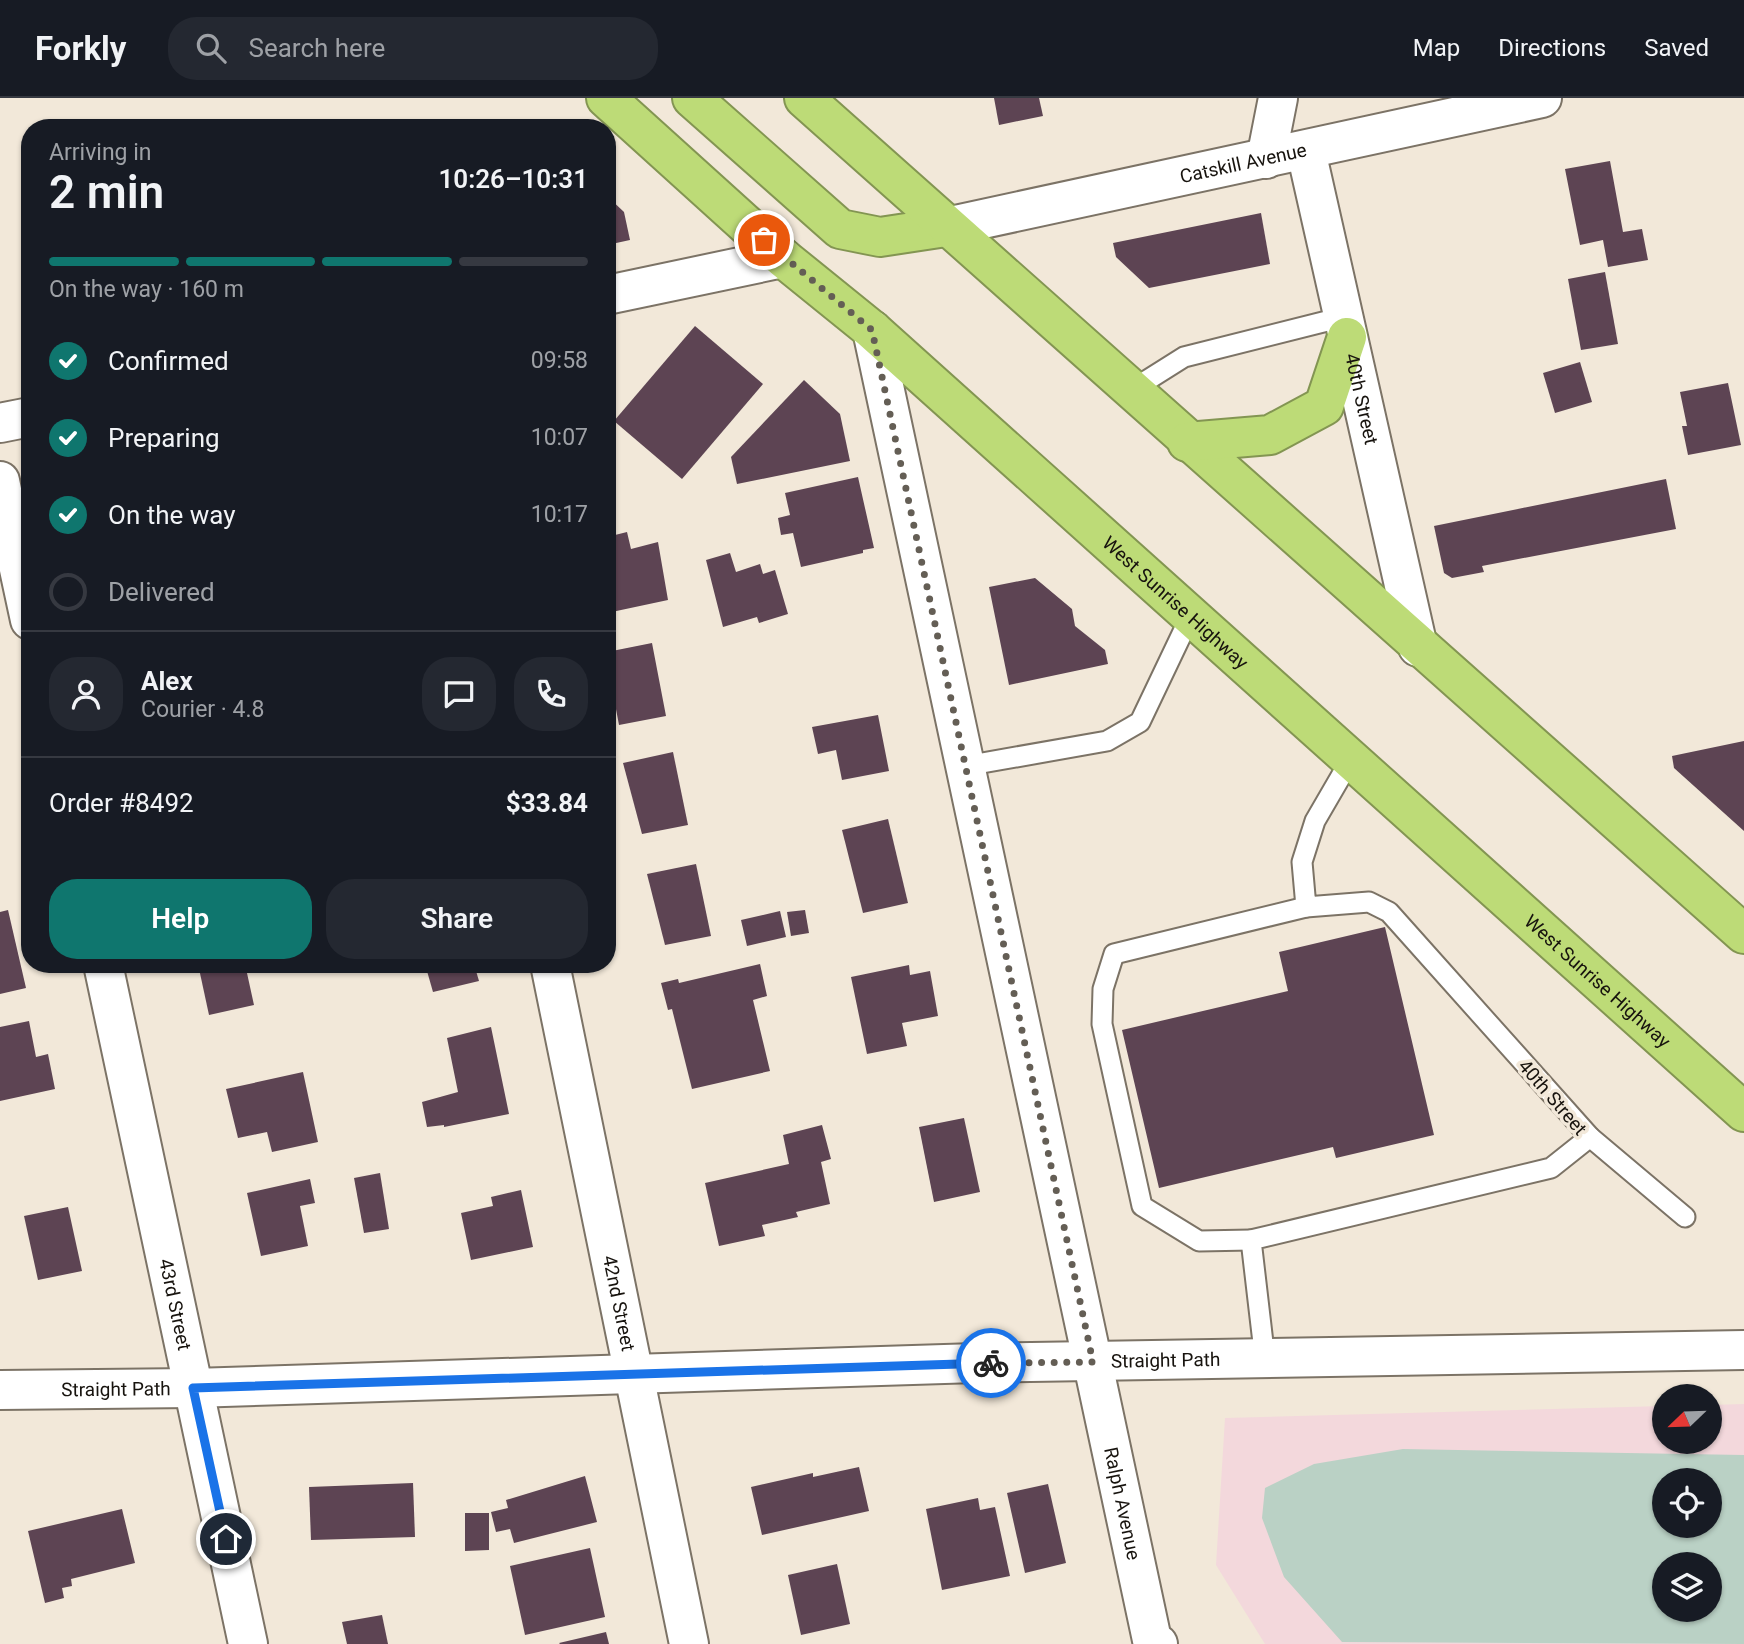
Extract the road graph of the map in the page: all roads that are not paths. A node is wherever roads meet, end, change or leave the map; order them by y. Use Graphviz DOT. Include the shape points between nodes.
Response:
graph roads {
  1 [pos="606,98"];
  2 [pos="692,98"];
  3 [pos="803,98"];
  4 [pos="1278,98"];
  5 [pos="1542,98"];
  6 [pos="1306,150"];
  7 [pos="1266,159"];
  8 [pos="946,227"];
  9 [pos="783,258"];
  10 [pos="616,293"];
  11 [pos="1345,327"];
  12 [pos="872,330"];
  13 [pos="1130,391"];
  14 [pos="21,419"];
  15 [pos="0,423"];
  16 [pos="1187,442"];
  17 [pos="0,481"];
  18 [pos="21,578"];
  19 [pos="1191,615"];
  20 [pos="1418,646"];
  21 [pos="1351,759"];
  22 [pos="965,766"];
  23 [pos="1307,906"];
  24 [pos="1744,934"];
  25 [pos="105,973"];
  26 [pos="552,973"];
  27 [pos="1744,1112"];
  28 [pos="1590,1138"];
  29 [pos="1685,1217"];
  30 [pos="1251,1240"];
  31 [pos="1744,1350"];
  32 [pos="1265,1360"];
  33 [pos="1093,1362"];
  34 [pos="634,1374"];
  35 [pos="193,1388"];
  36 [pos="0,1390"];
  37 [pos="1146,1642"];
  38 [pos="248,1644"];
  39 [pos="689,1644"];
  1 -- 9 [label="highway, West Sunrise Highway"];
  2 -- 8 [label="highway" via="840,229 880,237"];
  3 -- 8 [label="highway"];
  4 -- 7 [label="street"];
  5 -- 6 [label="street, Catskill Avenue"];
  6 -- 7 [label="street, Catskill Avenue"];
  6 -- 11 [label="street, 40th Street"];
  7 -- 8 [label="street, Catskill Avenue"];
  8 -- 13 [label="highway"];
  9 -- 10 [label="street"];
  9 -- 12 [label="highway, West Sunrise Highway"];
  11 -- 13 [label="lane" via="1184,357"];
  11 -- 16 [label="highway" via="1324,406 1270,435"];
  11 -- 20 [label="street, 40th Street"];
  12 -- 19 [label="highway, West Sunrise Highway"];
  12 -- 22 [label="street, Ralph Avenue"];
  13 -- 16 [label="highway"];
  14 -- 15 [label="street"];
  16 -- 20 [label="highway"];
  17 -- 18 [label="street"];
  19 -- 21 [label="highway, West Sunrise Highway"];
  19 -- 22 [label="lane" via="1140,722 1107,741"];
  20 -- 24 [label="highway"];
  21 -- 23 [label="lane" via="1315,821 1302,862"];
  21 -- 27 [label="highway, West Sunrise Highway"];
  22 -- 33 [label="street, Ralph Avenue"];
  23 -- 28 [label="lane, 40th Street" via="1369,902 1389,912"];
  23 -- 30 [label="lane, 40th Street" via="1114,954 1103,989 1102,1024 1142,1206 1199,1241"];
  25 -- 35 [label="street, 43rd Street"];
  26 -- 34 [label="street, 42nd Street"];
  28 -- 29 [label="lane"];
  28 -- 30 [label="lane, 40th Street" via="1551,1168"];
  30 -- 32 [label="lane"];
  31 -- 32 [label="street, Straight Path"];
  32 -- 33 [label="street, Straight Path"];
  33 -- 34 [label="street, Straight Path"];
  33 -- 37 [label="street, Ralph Avenue"];
  34 -- 35 [label="street, Straight Path"];
  34 -- 39 [label="street, 42nd Street"];
  35 -- 36 [label="street, Straight Path"];
  35 -- 38 [label="street, 43rd Street"];
}
